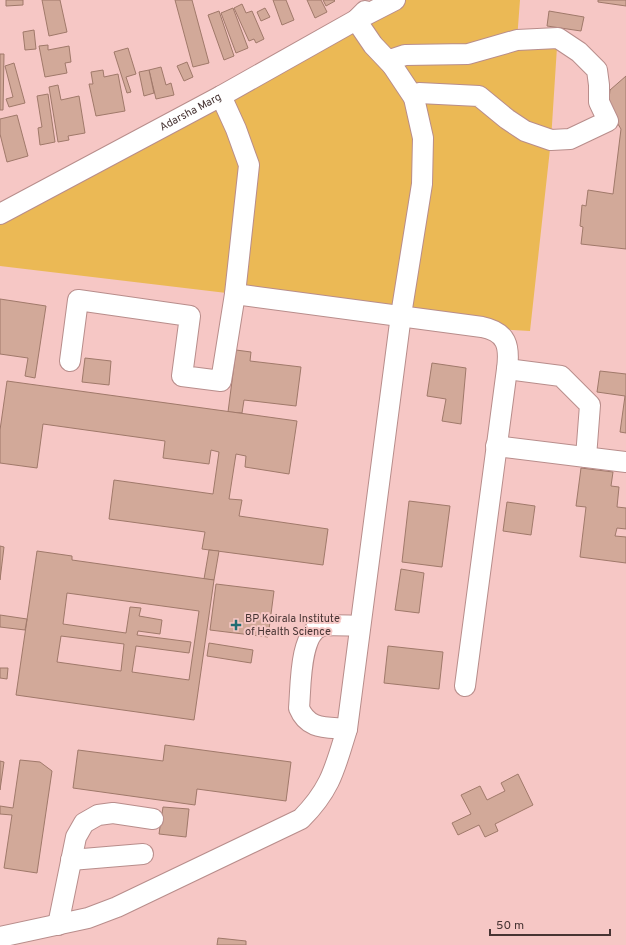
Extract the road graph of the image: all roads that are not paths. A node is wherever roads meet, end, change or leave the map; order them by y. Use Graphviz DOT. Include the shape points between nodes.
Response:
graph roads {
  1 [pos="374,0"];
  2 [pos="395,0"];
  3 [pos="356,20"];
  4 [pos="392,65"];
  5 [pos="221,96"];
  6 [pos="414,98"];
  7 [pos="0,214"];
  8 [pos="235,294"];
  9 [pos="401,315"];
  10 [pos="70,361"];
  11 [pos="507,369"];
  12 [pos="496,446"];
  13 [pos="586,457"];
  14 [pos="626,462"];
  15 [pos="360,626"];
  16 [pos="465,686"];
  17 [pos="347,729"];
  18 [pos="153,819"];
  19 [pos="143,854"];
  20 [pos="71,860"];
  21 [pos="58,925"];
  22 [pos="0,937"];
  1 -- 3 [label="street, Adarsha Marg"];
  2 -- 3 [label="street"];
  3 -- 4 [label="street" via="373,45"];
  3 -- 5 [label="street, Adarsha Marg"];
  4 -- 6 [label="street"];
  4 -- 6 [label="street" via="390,60 405,55 468,54 517,40 558,38 579,52 597,70 600,85 599,102 608,121 570,139 551,140 525,131 479,96 419,93"];
  5 -- 7 [label="street, Adarsha Marg"];
  5 -- 8 [label="street" via="249,165"];
  6 -- 9 [label="street" via="423,138 422,184"];
  8 -- 9 [label="street"];
  8 -- 10 [label="street" via="221,381 182,376 190,316 78,300"];
  9 -- 11 [label="street" via="492,329 507,345"];
  9 -- 15 [label="street"];
  11 -- 12 [label="street"];
  11 -- 13 [label="street" via="561,376 590,405"];
  12 -- 13 [label="street"];
  12 -- 16 [label="street"];
  13 -- 14 [label="street"];
  15 -- 17 [label="street"];
  15 -- 17 [label="street" via="322,626 312,633 305,644 299,708 303,717 313,725"];
  17 -- 21 [label="street" via="331,779 316,804 301,819 117,907 88,918"];
  18 -- 20 [label="street" via="113,813 93,818 84,823 76,837"];
  19 -- 20 [label="street"];
  20 -- 21 [label="street"];
  21 -- 22 [label="street"];
}
